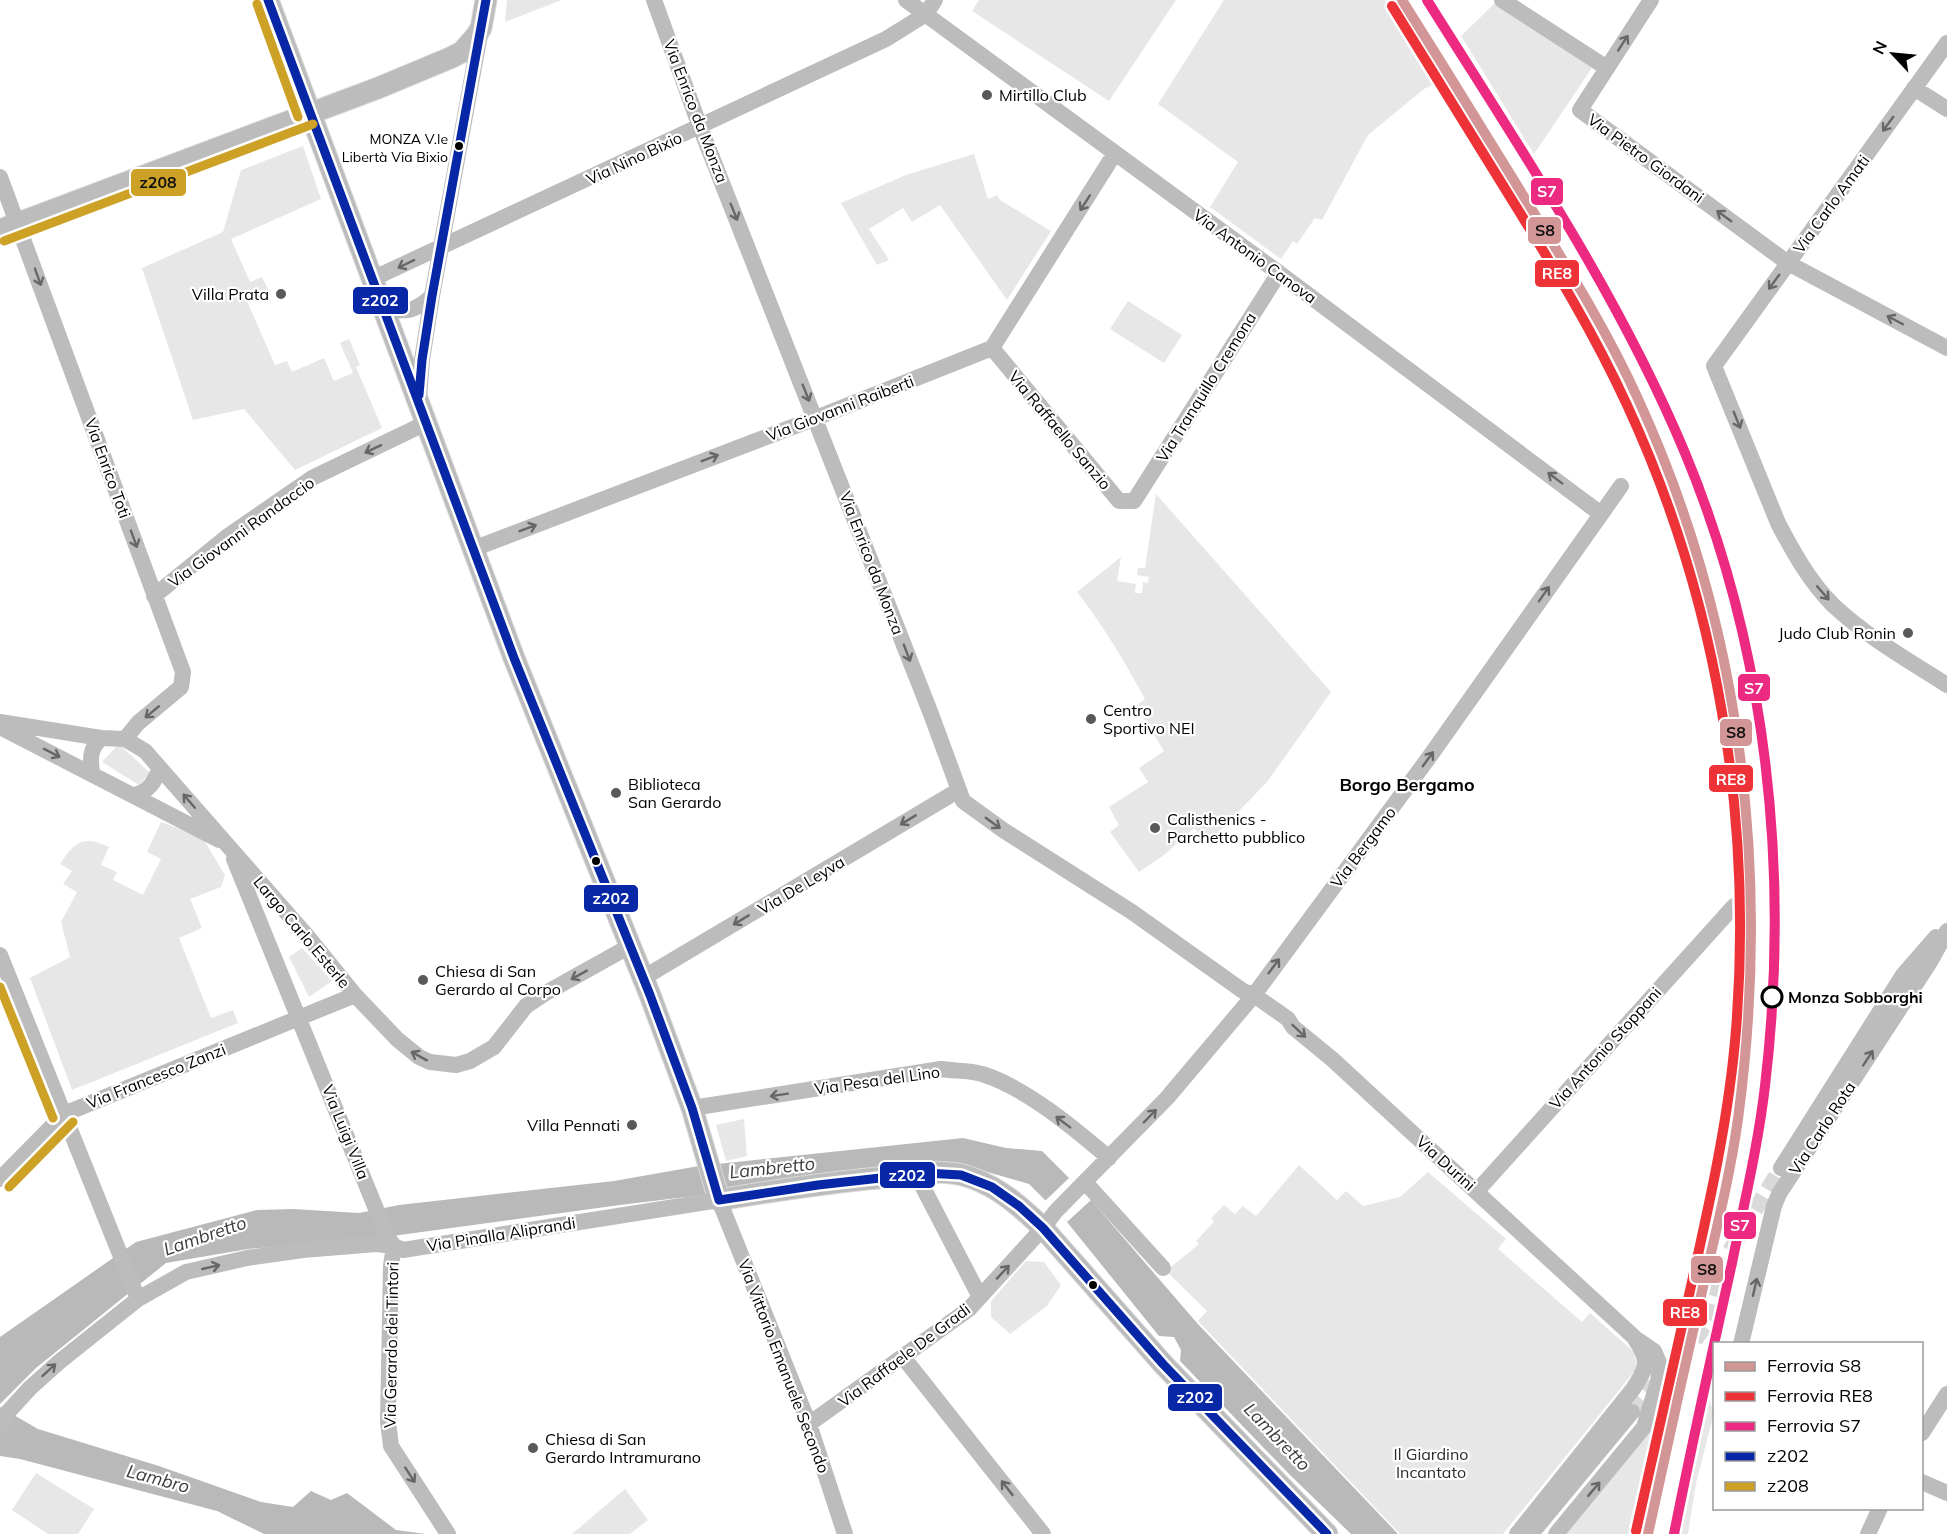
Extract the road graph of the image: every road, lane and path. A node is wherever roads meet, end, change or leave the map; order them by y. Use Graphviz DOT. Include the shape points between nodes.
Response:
graph roads {
  1 [pos="268,0"];
  2 [pos="486,0"];
  3 [pos="654,0"];
  4 [pos="906,0"];
  5 [pos="1502,0"];
  6 [pos="1651,0"];
  7 [pos="930,7"];
  8 [pos="481,28"];
  9 [pos="1947,43"];
  10 [pos="1607,68"];
  11 [pos="1914,88"];
  12 [pos="1947,109"];
  13 [pos="309,113"];
  14 [pos="700,127"];
  15 [pos="1115,153"];
  16 [pos="0,177"];
  17 [pos="9,226"];
  18 [pos="440,248"];
  19 [pos="1788,263"];
  20 [pos="1279,273"];
  21 [pos="372,279"];
  22 [pos="432,296"];
  23 [pos="382,308"];
  24 [pos="992,348"];
  25 [pos="1947,348"];
  26 [pos="422,414"];
  27 [pos="816,418"];
  28 [pos="1621,486"];
  29 [pos="1134,501"];
  30 [pos="1601,514"];
  31 [pos="473,549"];
  32 [pos="154,596"];
  33 [pos="1947,685"];
  34 [pos="0,722"];
  35 [pos="0,727"];
  36 [pos="101,738"];
  37 [pos="125,739"];
  38 [pos="160,768"];
  39 [pos="92,773"];
  40 [pos="958,790"];
  41 [pos="134,795"];
  42 [pos="228,844"];
  43 [pos="1734,906"];
  44 [pos="1947,924"];
  45 [pos="1947,931"];
  46 [pos="630,946"];
  47 [pos="0,955"];
  48 [pos="643,978"];
  49 [pos="356,995"];
  50 [pos="1254,995"];
  51 [pos="299,1018"];
  52 [pos="692,1108"];
  53 [pos="64,1114"];
  54 [pos="1109,1158"];
  55 [pos="1780,1168"];
  56 [pos="916,1174"];
  57 [pos="0,1179"];
  58 [pos="1082,1185"];
  59 [pos="1477,1191"];
  60 [pos="718,1196"];
  61 [pos="1049,1219"];
  62 [pos="391,1241"];
  63 [pos="1163,1268"];
  64 [pos="136,1295"];
  65 [pos="980,1297"];
  66 [pos="1635,1338"];
  67 [pos="1741,1342"];
  68 [pos="903,1357"];
  69 [pos="1947,1394"];
  70 [pos="1633,1411"];
  71 [pos="4,1419"];
  72 [pos="809,1424"];
  73 [pos="1923,1431"];
  74 [pos="1923,1482"];
  75 [pos="1947,1492"];
  76 [pos="1880,1510"];
  77 [pos="443,1532"];
  78 [pos="845,1534"];
  79 [pos="1043,1534"];
  80 [pos="1327,1534"];
  81 [pos="1517,1534"];
  82 [pos="1531,1534"];
  83 [pos="1556,1534"];
  84 [pos="1868,1534"];
  1 -- 13 [label="main road"];
  2 -- 8 [label="main road"];
  3 -- 14 [label="street, Via Enrico da Monza"];
  4 -- 7 [label="street, Via Antonio Canova"];
  5 -- 10 [label="street"];
  10 -- 6 [label="street, Via Pietro Giordani, one-way"];
  7 -- 14 [label="street, Via Nino Bixio" via="886,39"];
  7 -- 15 [label="street, Via Antonio Canova"];
  8 -- 13 [label="main road" via="456,55"];
  8 -- 18 [label="street"];
  9 -- 11 [label="street, Via Carlo Amati"];
  19 -- 10 [label="street, Via Pietro Giordani, one-way" via="1580,110"];
  11 -- 12 [label="street"];
  11 -- 19 [label="street, Via Carlo Amati, one-way"];
  13 -- 17 [label="main road"];
  13 -- 21 [label="main road"];
  14 -- 18 [label="street, Via Nino Bixio"];
  14 -- 27 [label="street, Via Enrico da Monza, one-way"];
  15 -- 20 [label="street, Via Antonio Canova"];
  15 -- 24 [label="street, one-way"];
  16 -- 17 [label="street, Via Enrico Toti"];
  17 -- 32 [label="street, Via Enrico Toti, one-way"];
  18 -- 21 [label="street, Via Nino Bixio, one-way"];
  18 -- 22 [label="street"];
  25 -- 19 [label="street, one-way"];
  19 -- 33 [label="street, Via Carlo Amati, one-way" via="1714,366 1779,523 1815,584 1871,637"];
  20 -- 29 [label="street, Via Tranquillo Cremona"];
  30 -- 20 [label="street, Via Antonio Canova, one-way"];
  21 -- 23 [label="main road"];
  22 -- 23 [label="street" via="415,309 403,312"];
  22 -- 26 [label="street" via="422,360"];
  23 -- 26 [label="main road"];
  24 -- 27 [label="street, Via Giovanni Raiberti"];
  24 -- 29 [label="street, Via Raffaello Sanzio" via="1119,501"];
  26 -- 31 [label="main road"];
  26 -- 32 [label="street, Via Giovanni Randaccio, one-way" via="312,478 228,536"];
  31 -- 27 [label="street, Via Giovanni Raiberti, one-way"];
  27 -- 40 [label="street, Via Enrico da Monza, one-way"];
  28 -- 30 [label="street, Via Bergamo"];
  50 -- 30 [label="street, Via Bergamo, one-way"];
  31 -- 46 [label="main road"];
  32 -- 37 [label="street, Via Enrico Toti, one-way" via="183,679 181,687"];
  34 -- 36 [label="street"];
  35 -- 39 [label="street, Largo Carlo Esterle, one-way"];
  36 -- 37 [label="street"];
  36 -- 39 [label="street" via="94,745"];
  37 -- 38 [label="street, Largo Carlo Esterle" via="146,751"];
  38 -- 41 [label="street" via="145,792"];
  42 -- 38 [label="street, Largo Carlo Esterle, one-way"];
  39 -- 41 [label="street, Largo Carlo Esterle"];
  40 -- 48 [label="street, Via De Leyva, one-way"];
  40 -- 50 [label="street, Via Enrico da Monza, one-way" via="963,801 1003,830"];
  41 -- 42 [label="street, Largo Carlo Esterle"];
  42 -- 49 [label="street, Largo Carlo Esterle"];
  42 -- 51 [label="street, Largo Carlo Esterle"];
  43 -- 59 [label="street, Via Antonio Stoppani"];
  44 -- 55 [label="street, Via Carlo Rota" via="1904,975"];
  67 -- 45 [label="street, Via Carlo Rota, one-way" via="1779,1194"];
  46 -- 48 [label="main road"];
  46 -- 49 [label="street, one-way" via="526,1006 494,1047 470,1062 456,1065 418,1057"];
  47 -- 53 [label="street"];
  48 -- 52 [label="main road"];
  49 -- 51 [label="street, Largo Carlo Esterle"];
  54 -- 50 [label="street, Via Bergamo, one-way" via="1167,1098"];
  50 -- 59 [label="street, Via Durini, one-way" via="1288,1019 1293,1028"];
  51 -- 53 [label="street, Via Francesco Zanzi"];
  51 -- 62 [label="street, Via Luigi Villa"];
  54 -- 52 [label="street, Via Pesa del Lino, one-way" via="1062,1120 1006,1083 981,1073 941,1069"];
  52 -- 60 [label="main road"];
  53 -- 57 [label="street, Via Francesco Zanzi"];
  53 -- 64 [label="street"];
  54 -- 58 [label="street, Via Bergamo"];
  56 -- 60 [label="main road, Via Pinalla Aliprandi"];
  56 -- 61 [label="main road, Via Pinalla Aliprandi" via="960,1174 981,1181"];
  56 -- 65 [label="street"];
  58 -- 61 [label="street, Via Raffaele De Gradi"];
  58 -- 63 [label="street"];
  59 -- 66 [label="street, Via Durini"];
  60 -- 62 [label="street, Via Pinalla Aliprandi" via="403,1250"];
  60 -- 72 [label="street, Via Vittorio Emanuele Secondo"];
  65 -- 61 [label="street, Via Raffaele De Gradi, one-way"];
  61 -- 80 [label="main road, Via Pinalla Aliprandi" via="1163,1364"];
  64 -- 62 [label="street, Via Pinalla Aliprandi, one-way" via="186,1272 247,1258"];
  62 -- 77 [label="street, Via Gerardo dei Tintori, one-way" via="391,1446"];
  71 -- 64 [label="street, Via Pinalla Aliprandi, one-way" via="30,1388"];
  65 -- 68 [label="street, Via Raffaele De Gradi"];
  66 -- 70 [label="street" via="1645,1353 1645,1372"];
  66 -- 70 [label="street, Via Durini" via="1654,1351 1660,1365 1658,1382"];
  68 -- 72 [label="street, Via Raffaele De Gradi"];
  79 -- 68 [label="street, one-way"];
  69 -- 73 [label="street"];
  70 -- 81 [label="street"];
  70 -- 82 [label="street"];
  83 -- 70 [label="street, one-way" via="1644,1427"];
  72 -- 78 [label="street, Via Vittorio Emanuele Secondo"];
  74 -- 75 [label="street"];
  76 -- 84 [label="street"];
}
